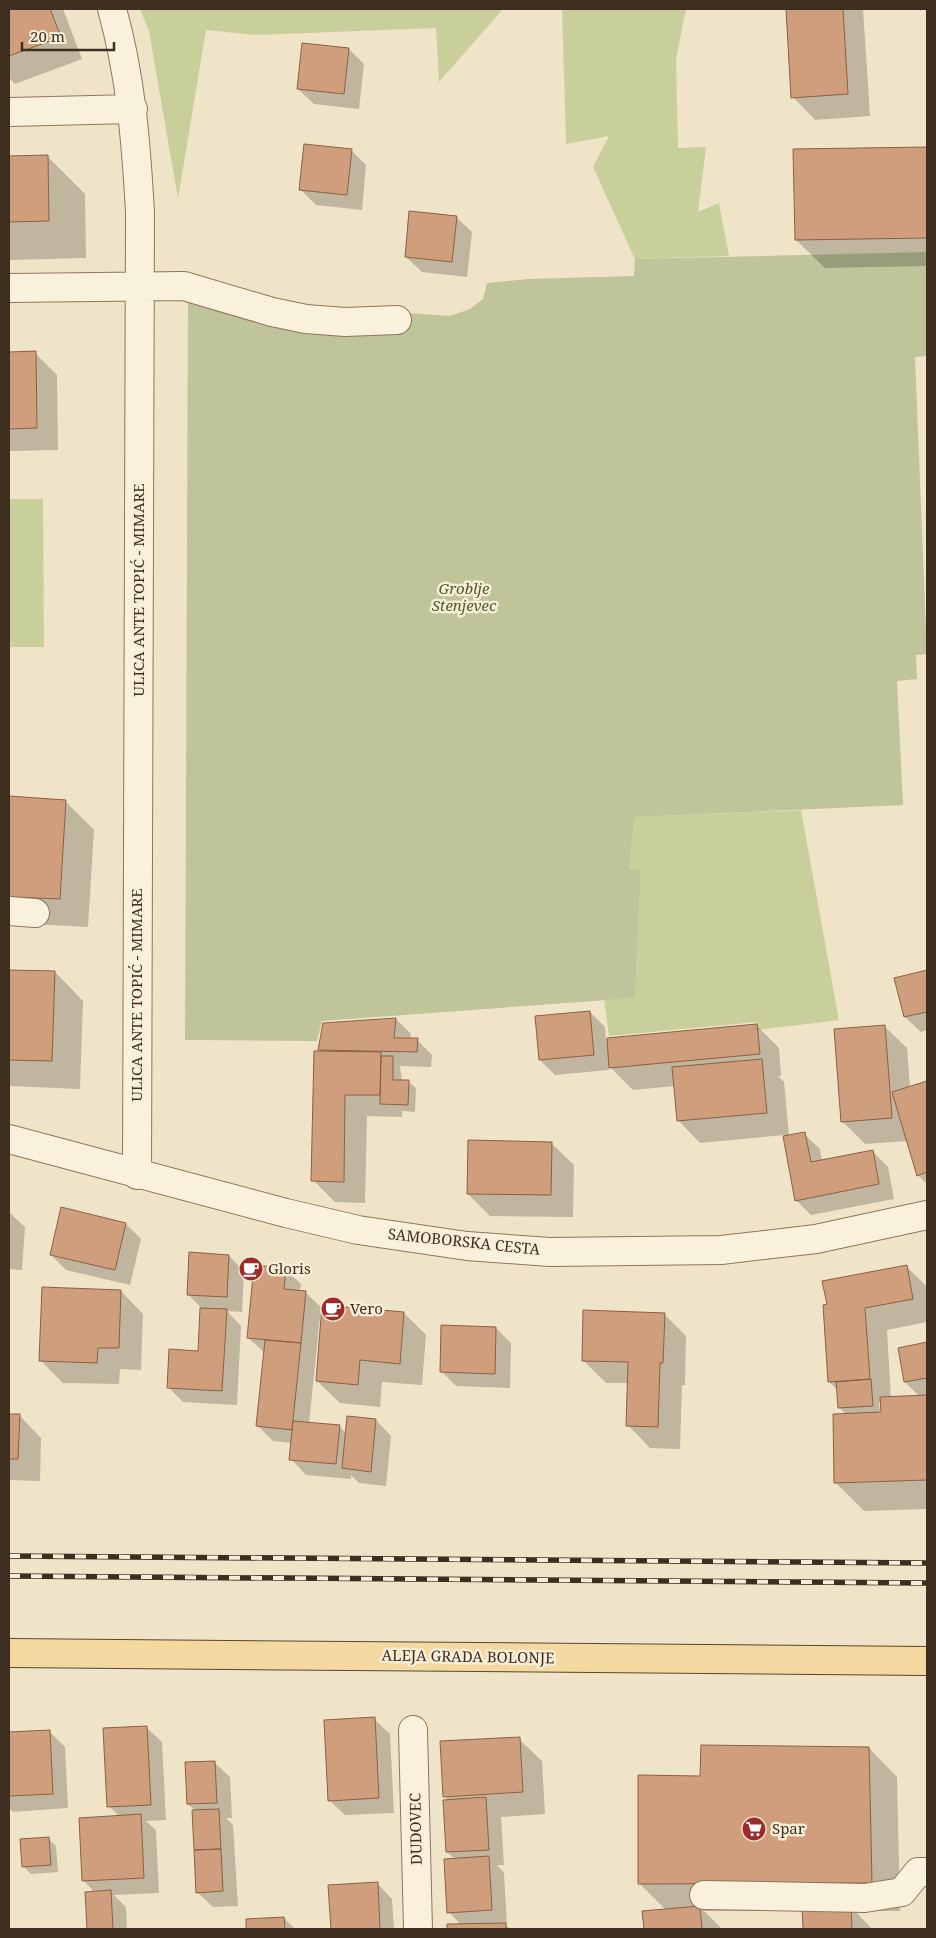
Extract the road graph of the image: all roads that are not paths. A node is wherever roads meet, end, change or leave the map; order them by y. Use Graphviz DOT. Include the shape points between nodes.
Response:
graph roads {
  1 [pos="112,9"];
  2 [pos="133,109"];
  3 [pos="9,112"];
  4 [pos="140,287"];
  5 [pos="9,288"];
  6 [pos="397,320"];
  7 [pos="9,1139"];
  8 [pos="137,1175"];
  9 [pos="927,1216"];
  10 [pos="9,1654"];
  11 [pos="927,1661"];
  12 [pos="413,1730"];
  13 [pos="927,1872"];
  14 [pos="704,1896"];
  15 [pos="418,1929"];
  1 -- 2 [label="street, ULICA ANTE TOPIĆ - MIMARE"];
  2 -- 3 [label="street"];
  2 -- 4 [label="street, ULICA ANTE TOPIĆ - MIMARE" via="140,212"];
  4 -- 5 [label="street"];
  4 -- 6 [label="street" via="184,286 306,319 345,322"];
  4 -- 8 [label="street, ULICA ANTE TOPIĆ - MIMARE"];
  7 -- 8 [label="street, SAMOBORSKA CESTA"];
  8 -- 9 [label="street, SAMOBORSKA CESTA" via="358,1230 467,1246 550,1252 721,1250 816,1239"];
  10 -- 11 [label="main road, ALEJA GRADA BOLONJE"];
  12 -- 15 [label="street, DUDOVEC"];
  13 -- 14 [label="street" via="918,1872 902,1892 887,1896"];
}
